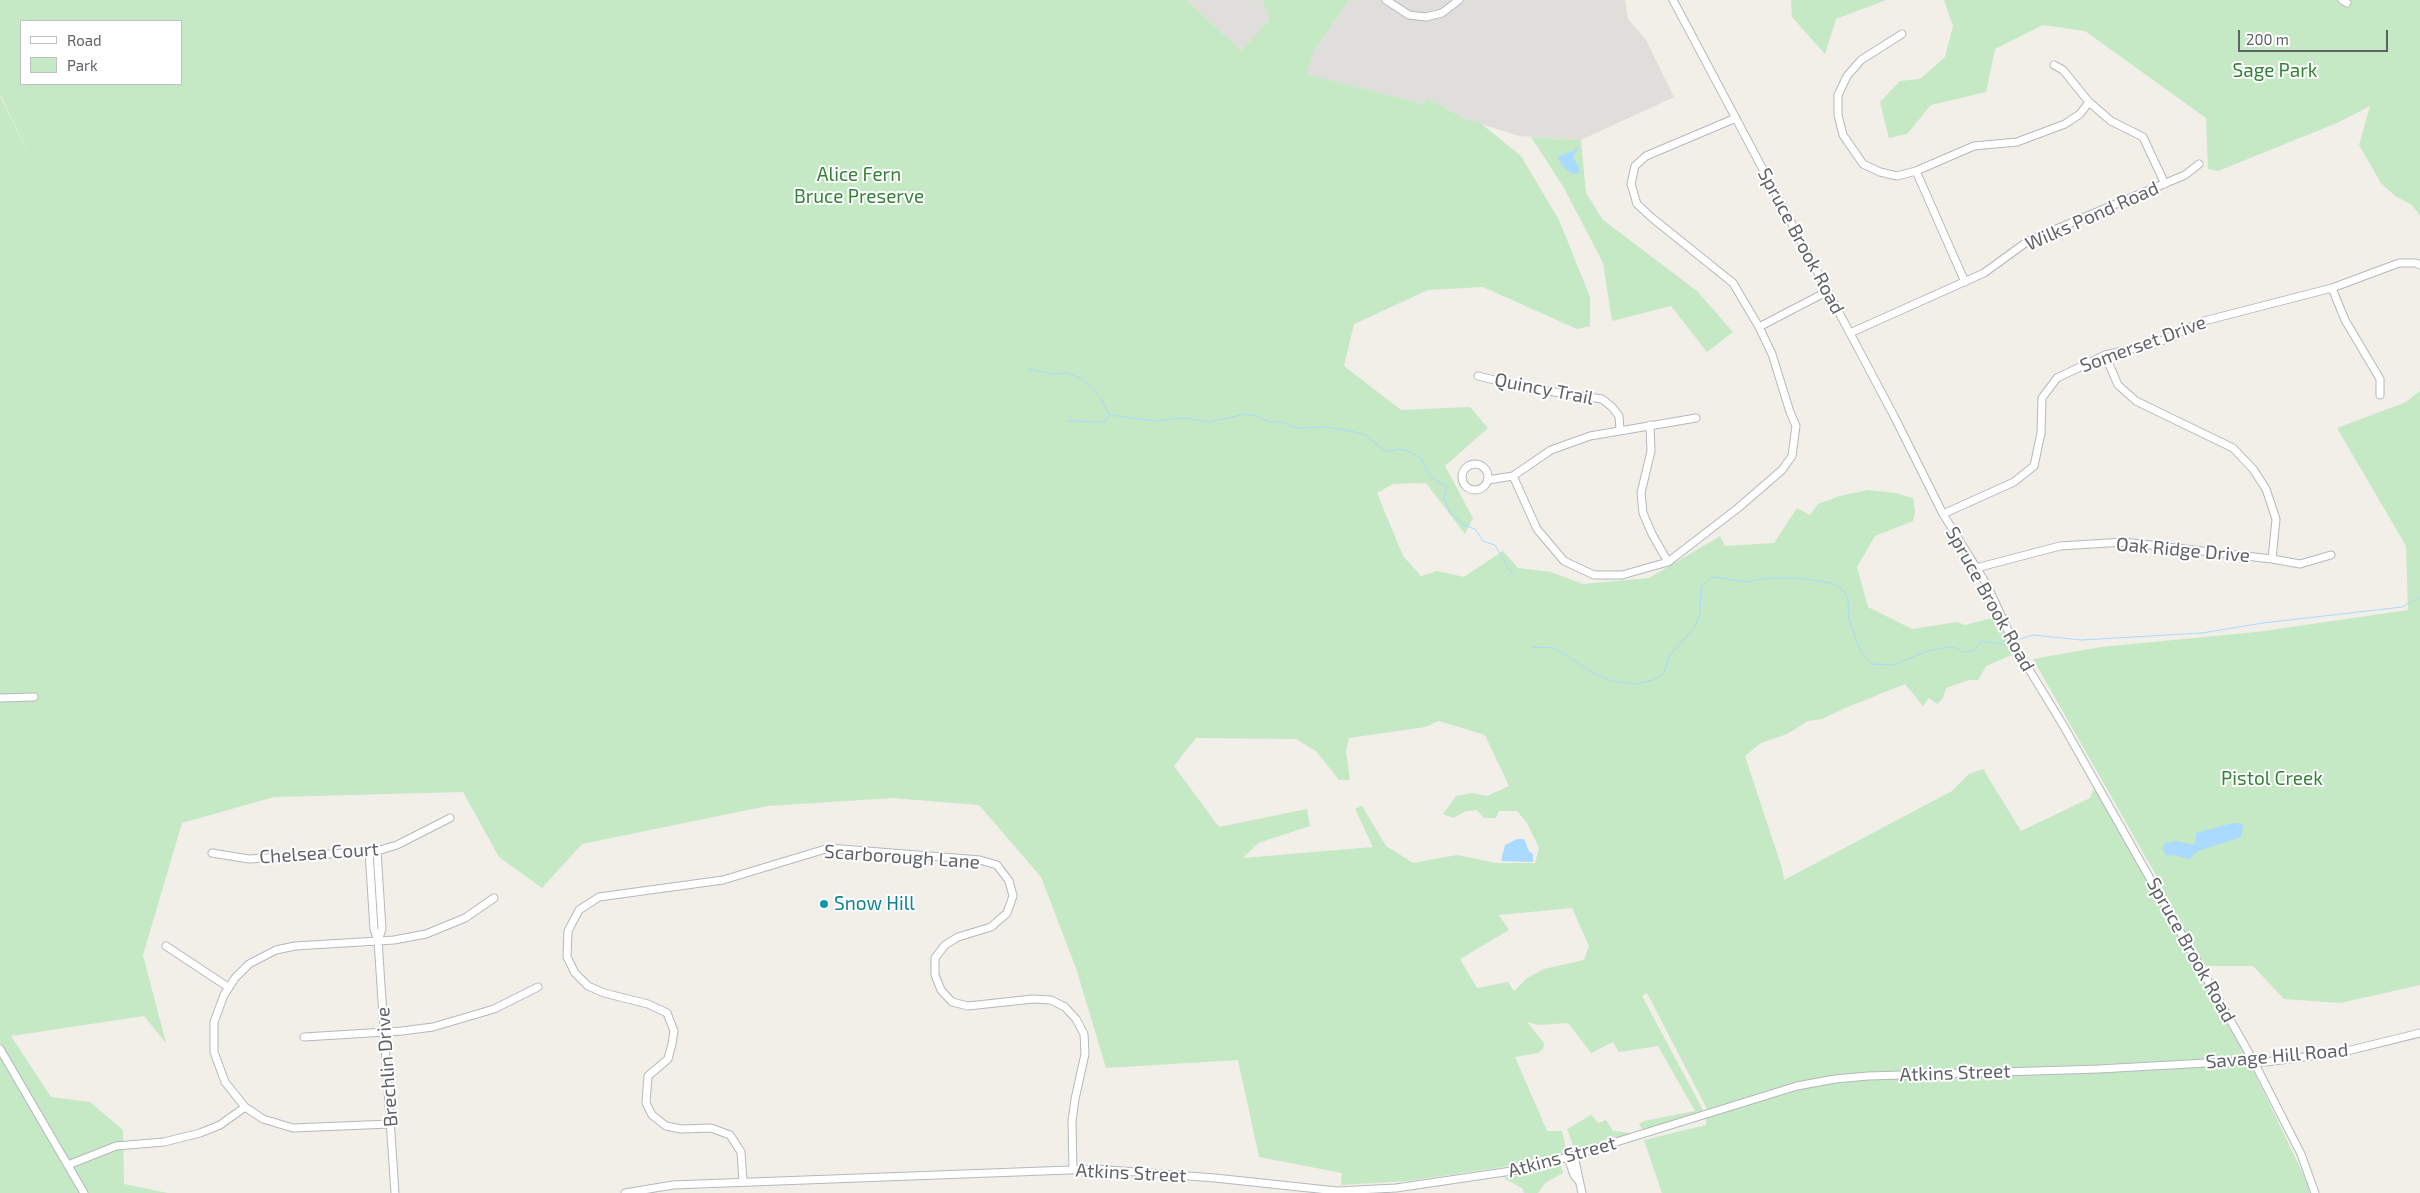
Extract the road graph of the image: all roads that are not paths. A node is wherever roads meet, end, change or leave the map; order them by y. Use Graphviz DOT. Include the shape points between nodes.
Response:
graph roads {
  1 [pos="1386,0"];
  2 [pos="1459,0"];
  3 [pos="1673,0"];
  4 [pos="1902,34"];
  5 [pos="2054,65"];
  6 [pos="2089,102"];
  7 [pos="1736,118"];
  8 [pos="2199,164"];
  9 [pos="1916,172"];
  10 [pos="2165,184"];
  11 [pos="2420,265"];
  12 [pos="1965,282"];
  13 [pos="2332,288"];
  14 [pos="1828,291"];
  15 [pos="1759,327"];
  16 [pos="1850,333"];
  17 [pos="2105,355"];
  18 [pos="1478,376"];
  19 [pos="2380,395"];
  20 [pos="1696,418"];
  21 [pos="1650,425"];
  22 [pos="1620,430"];
  23 [pos="1513,476"];
  24 [pos="1488,480"];
  25 [pos="1943,514"];
  26 [pos="2331,555"];
  27 [pos="2272,559"];
  28 [pos="1668,562"];
  29 [pos="1976,568"];
  30 [pos="34,697"];
  31 [pos="0,698"];
  32 [pos="450,818"];
  33 [pos="377,850"];
  34 [pos="369,851"];
  35 [pos="212,853"];
  36 [pos="494,898"];
  37 [pos="378,941"];
  38 [pos="166,946"];
  39 [pos="228,987"];
  40 [pos="538,988"];
  41 [pos="384,1032"];
  42 [pos="2420,1034"];
  43 [pos="304,1038"];
  44 [pos="0,1049"];
  45 [pos="2254,1062"];
  46 [pos="2192,1064"];
  47 [pos="245,1107"];
  48 [pos="390,1124"];
  49 [pos="1571,1157"];
  50 [pos="68,1165"];
  51 [pos="1073,1170"];
  52 [pos="743,1182"];
  53 [pos="665,1189"];
  54 [pos="674,1189"];
  55 [pos="1411,1190"];
  56 [pos="84,1193"];
  57 [pos="395,1193"];
  58 [pos="625,1193"];
  59 [pos="1582,1193"];
  60 [pos="2315,1193"];
  1 -- 2 [label="street" via="1409,15 1426,17 1442,13"];
  3 -- 7 [label="street, Spruce Brook Road"];
  4 -- 9 [label="street" via="1861,60 1847,76 1838,95 1838,114 1843,135 1863,164 1897,176"];
  5 -- 6 [label="street" via="2070,78"];
  6 -- 9 [label="street" via="2080,114 2065,124 2018,142 1974,146"];
  6 -- 10 [label="street" via="2111,121 2143,137"];
  7 -- 14 [label="street, Spruce Brook Road"];
  7 -- 15 [label="street" via="1646,156 1635,166 1631,184 1637,204 1733,282"];
  8 -- 10 [label="street, Wilks Pond Road" via="2185,176"];
  9 -- 12 [label="street"];
  10 -- 12 [label="street, Wilks Pond Road" via="2028,241 1984,273"];
  11 -- 13 [label="street, Somerset Drive" via="2399,263"];
  12 -- 16 [label="street, Wilks Pond Road"];
  13 -- 17 [label="street, Somerset Drive" via="2204,321 2154,344"];
  13 -- 19 [label="street" via="2345,320 2380,379"];
  14 -- 15 [label="street"];
  14 -- 16 [label="street, Spruce Brook Road"];
  15 -- 28 [label="street" via="1772,354 1796,426 1792,456 1782,470 1738,508"];
  16 -- 25 [label="street, Spruce Brook Road"];
  17 -- 25 [label="street, Somerset Drive" via="2057,378 2042,398 2041,433 2034,466 2014,482"];
  17 -- 27 [label="street" via="2118,385 2136,401 2233,448 2253,468 2266,489 2276,519"];
  18 -- 22 [label="street, Quincy Trail" via="1602,400 1618,416"];
  20 -- 21 [label="street"];
  21 -- 22 [label="street"];
  21 -- 28 [label="street" via="1651,451 1641,493 1643,513"];
  22 -- 23 [label="street" via="1590,436 1551,450"];
  23 -- 24 [label="street"];
  23 -- 28 [label="street" via="1537,529 1564,561 1594,575 1622,575"];
  25 -- 29 [label="street, Spruce Brook Road"];
  26 -- 27 [label="street, Oak Ridge Drive" via="2300,564"];
  27 -- 29 [label="street, Oak Ridge Drive" via="2124,542 2060,546"];
  29 -- 45 [label="street, Spruce Brook Road" via="1994,598 2016,648"];
  30 -- 31 [label="street"];
  32 -- 33 [label="street, Chelsea Court" via="397,845"];
  33 -- 34 [label="street, Chelsea Court"];
  33 -- 37 [label="street, Brechlin Drive" via="382,928"];
  34 -- 35 [label="street, Chelsea Court" via="249,859"];
  34 -- 37 [label="street, Brechlin Drive" via="374,929"];
  36 -- 37 [label="street" via="446,927 415,936"];
  37 -- 39 [label="street" via="276,950 249,964"];
  37 -- 41 [label="street, Brechlin Drive"];
  38 -- 39 [label="street"];
  39 -- 47 [label="street" via="214,1022 214,1052 225,1082"];
  40 -- 41 [label="street" via="464,1019"];
  41 -- 43 [label="street"];
  41 -- 48 [label="street, Brechlin Drive"];
  42 -- 45 [label="street, Savage Hill Road" via="2343,1052"];
  44 -- 50 [label="street"];
  45 -- 46 [label="street, Savage Hill Road"];
  45 -- 60 [label="street, Spruce Brook Road" via="2301,1154"];
  46 -- 49 [label="street, Atkins Street" via="1835,1079 1797,1086"];
  47 -- 48 [label="street" via="263,1119 292,1128"];
  47 -- 50 [label="street" via="220,1125 200,1133 164,1142 116,1146"];
  48 -- 57 [label="street, Brechlin Drive"];
  49 -- 55 [label="street, Atkins Street" via="1532,1168"];
  49 -- 59 [label="street" via="1579,1173"];
  50 -- 56 [label="street"];
  51 -- 52 [label="street, Atkins Street"];
  51 -- 52 [label="street, Scarborough Lane" via="1072,1121 1086,1054 1084,1034 1076,1019 1065,1007 1051,1000 968,1006 952,1002 941,990 935,975 935,958 945,944 992,927 1008,913 1013,896 1009,881 997,865 980,860 829,848 723,880 599,897 579,910 568,931 567,957 575,973 588,986 648,1004 666,1013 674,1031 668,1058 648,1076 646,1103 652,1115 666,1126 711,1128 730,1135 741,1152"];
  51 -- 55 [label="street, Atkins Street" via="1137,1172 1337,1191"];
  52 -- 54 [label="street, Atkins Street"];
  53 -- 54 [label="street, Atkins Street"];
  53 -- 58 [label="street, Atkins Street"];
}
